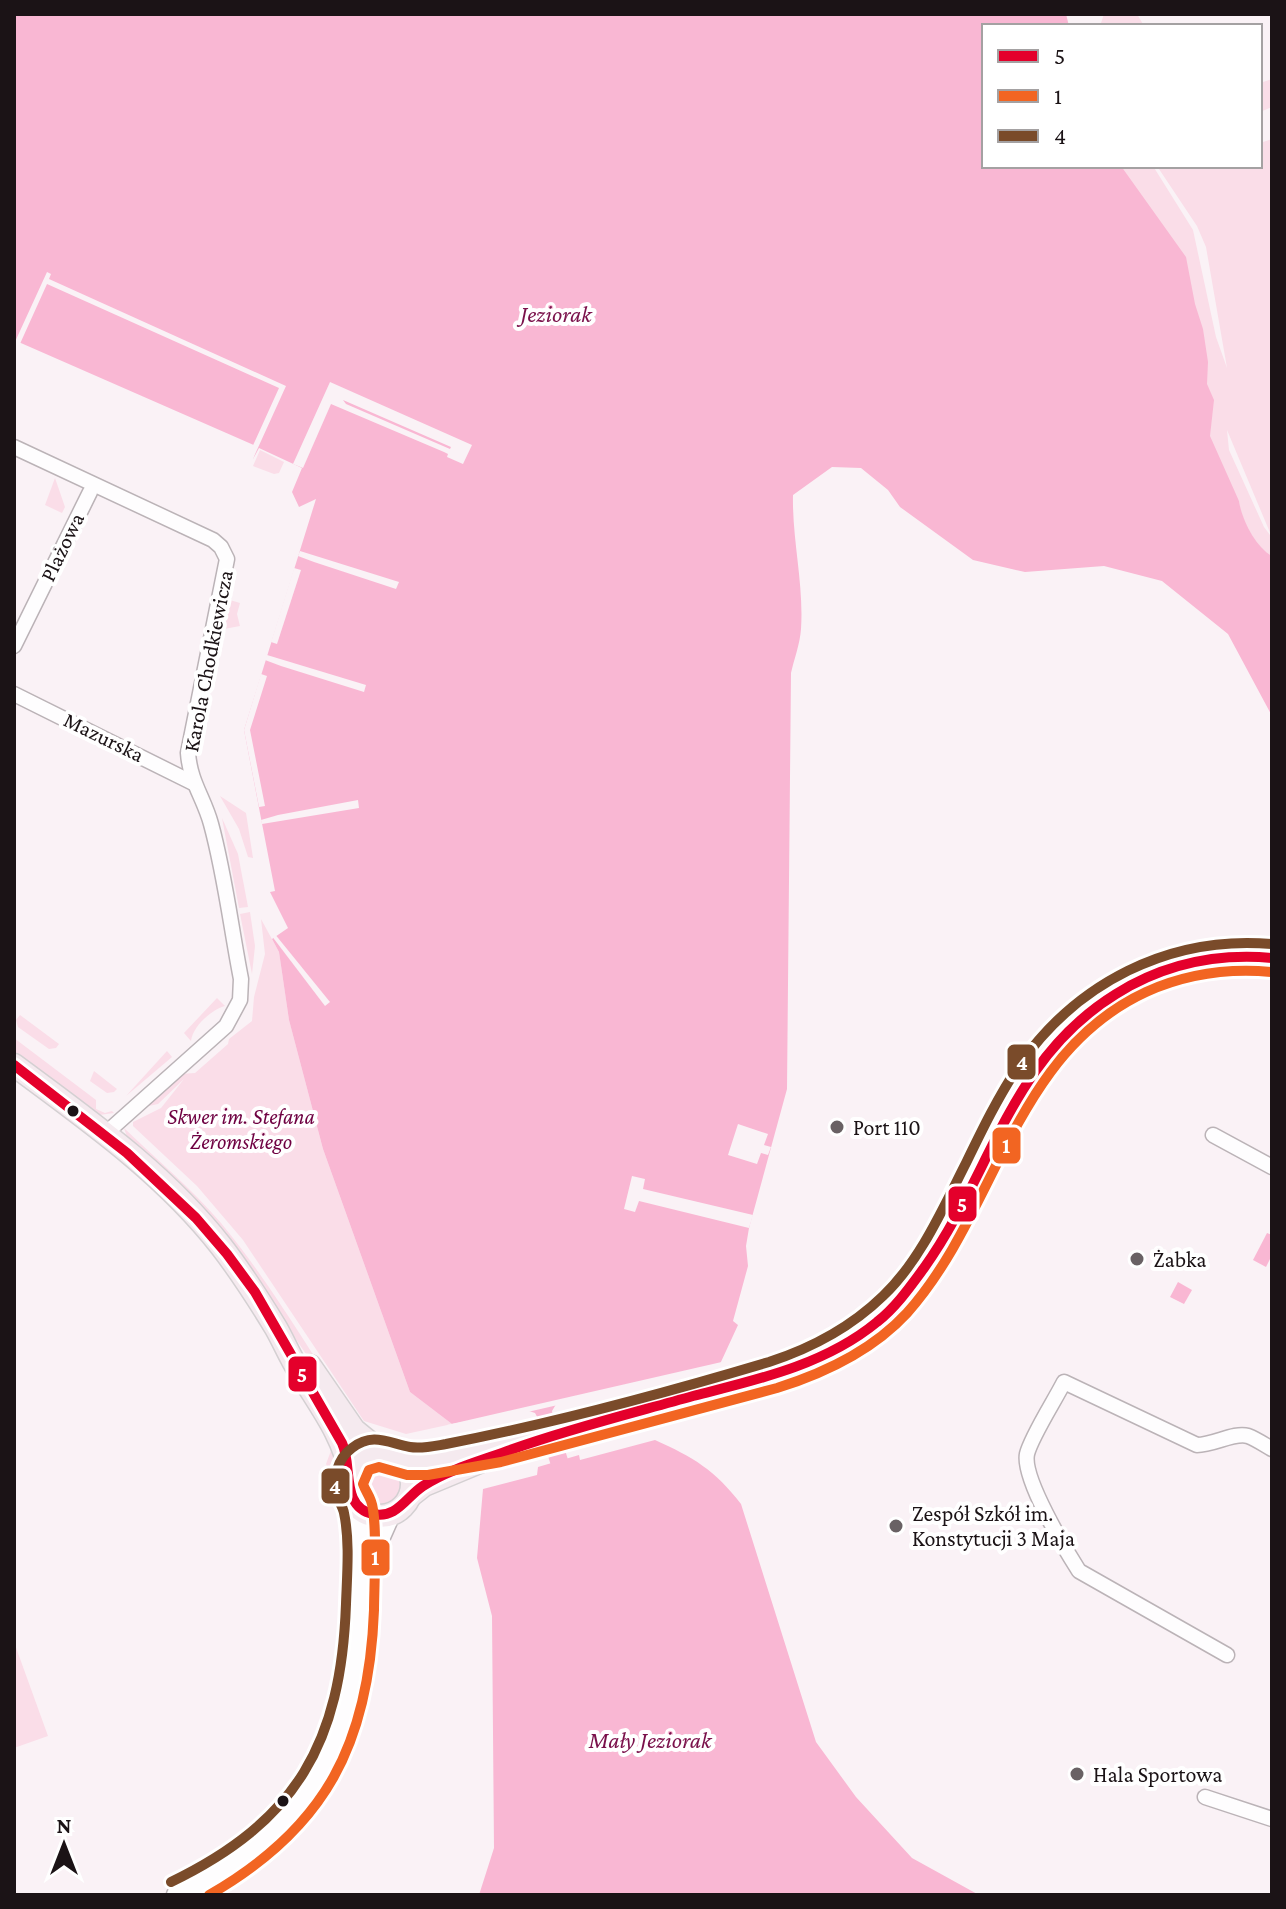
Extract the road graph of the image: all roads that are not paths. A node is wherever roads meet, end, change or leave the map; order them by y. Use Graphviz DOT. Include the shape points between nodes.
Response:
graph roads {
  1 [pos="14,447"];
  2 [pos="90,492"];
  3 [pos="14,646"];
  4 [pos="14,694"];
  5 [pos="193,783"];
  6 [pos="1272,958"];
  7 [pos="14,1065"];
  8 [pos="105,1134"];
  9 [pos="1213,1135"];
  10 [pos="1272,1167"];
  11 [pos="277,1330"];
  12 [pos="525,1444"];
  13 [pos="1272,1449"];
  14 [pos="390,1456"];
  15 [pos="350,1474"];
  16 [pos="410,1496"];
  17 [pos="358,1506"];
  18 [pos="390,1514"];
  19 [pos="359,1610"];
  20 [pos="1227,1655"];
  21 [pos="1205,1797"];
  22 [pos="1272,1819"];
  23 [pos="177,1895"];
  1 -- 5 [label="street, Karola Chodkiewicza" via="221,547 226,573 189,740"];
  2 -- 3 [label="street, Plażowa"];
  4 -- 5 [label="street, Mazurska"];
  5 -- 8 [label="street, Karola Chodkiewicza" via="214,835 241,979 240,1000 226,1026"];
  6 -- 12 [label="main road" via="1223,956 1173,966 1124,987 1064,1032 1018,1093 928,1263 884,1317 850,1342 807,1364"];
  7 -- 8 [label="main road"];
  8 -- 11 [label="main road" via="200,1222"];
  9 -- 10 [label="street"];
  11 -- 14 [label="main road" via="309,1365 354,1430"];
  11 -- 15 [label="main road" via="339,1439"];
  12 -- 14 [label="main road" via="416,1462"];
  12 -- 16 [label="main road" via="424,1485"];
  13 -- 20 [label="street" via="1248,1436 1197,1445 1064,1382 1027,1453 1029,1477 1079,1571"];
  14 -- 15 [label="main road" via="361,1458"];
  14 -- 16 [label="main road" via="411,1476"];
  15 -- 17 [label="main road" via="349,1488"];
  16 -- 18 [label="main road"];
  17 -- 18 [label="main road" via="369,1514"];
  17 -- 19 [label="street"];
  18 -- 19 [label="street"];
  19 -- 23 [label="street" via="341,1731 314,1785 256,1847 215,1877"];
  21 -- 22 [label="street"];
}
